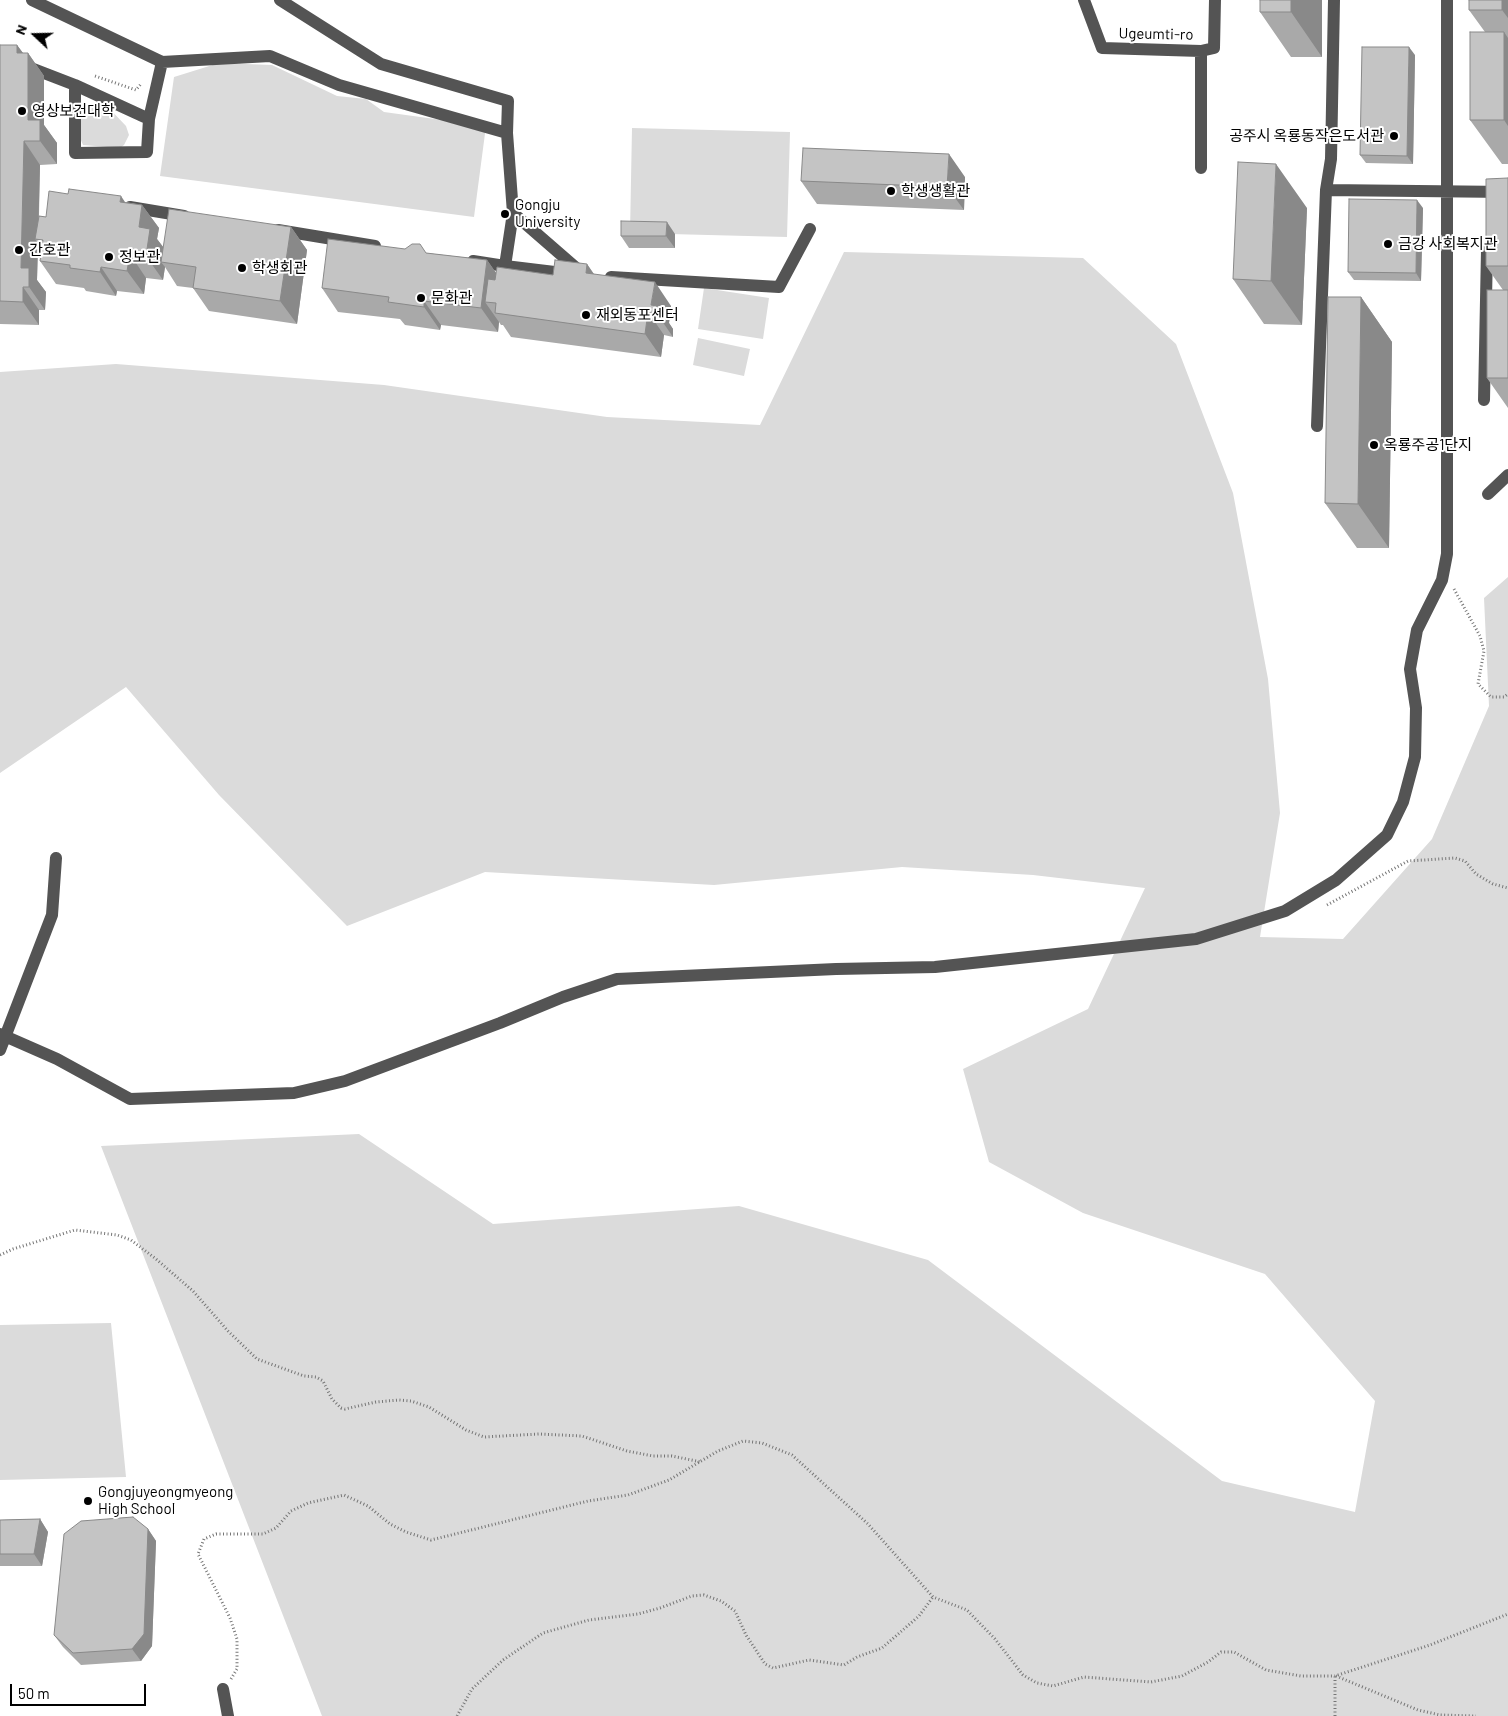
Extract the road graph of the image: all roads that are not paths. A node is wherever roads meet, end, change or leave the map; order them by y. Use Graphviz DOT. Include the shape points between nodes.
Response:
graph roads {
  1 [pos="32,0"];
  2 [pos="280,0"];
  3 [pos="1084,0"];
  4 [pos="1215,0"];
  5 [pos="1334,0"];
  6 [pos="1447,0"];
  7 [pos="1200,51"];
  8 [pos="0,56"];
  9 [pos="162,62"];
  10 [pos="75,85"];
  11 [pos="149,119"];
  12 [pos="507,133"];
  13 [pos="1201,168"];
  14 [pos="1326,190"];
  15 [pos="1447,192"];
  16 [pos="1508,192"];
  17 [pos="118,205"];
  18 [pos="513,213"];
  19 [pos="196,217"];
  20 [pos="264,228"];
  21 [pos="810,229"];
  22 [pos="1487,237"];
  23 [pos="389,248"];
  24 [pos="457,259"];
  25 [pos="506,266"];
  26 [pos="586,276"];
  27 [pos="1485,320"];
  28 [pos="1500,321"];
  29 [pos="1484,400"];
  30 [pos="1317,426"];
  31 [pos="1508,475"];
  32 [pos="1488,494"];
  33 [pos="56,858"];
  34 [pos="2,1036"];
  35 [pos="0,1050"];
  36 [pos="223,1689"];
  37 [pos="228,1716"];
  1 -- 9 [label="street"];
  2 -- 12 [label="street" via="381,64 508,101"];
  3 -- 7 [label="street, Ugeumti-ro" via="1102,48"];
  4 -- 7 [label="street, Ugeumti-ro" via="1214,48"];
  5 -- 14 [label="street" via="1331,159"];
  6 -- 15 [label="street"];
  7 -- 13 [label="street, Ugeumti-ro"];
  8 -- 10 [label="street"];
  9 -- 11 [label="street"];
  9 -- 12 [label="street" via="270,56 339,85"];
  10 -- 11 [label="street"];
  10 -- 11 [label="street" via="75,153 147,152"];
  12 -- 18 [label="street"];
  14 -- 15 [label="street"];
  14 -- 30 [label="street"];
  15 -- 16 [label="street"];
  15 -- 34 [label="street" via="1447,554 1442,580 1417,630 1410,669 1416,708 1415,757 1403,802 1387,835 1336,880 1285,911 1196,939 935,967 617,979 345,1081 294,1093 130,1099 56,1059"];
  17 -- 19 [label="street"];
  18 -- 25 [label="street"];
  18 -- 26 [label="street"];
  20 -- 23 [label="street"];
  21 -- 26 [label="street" via="779,288"];
  22 -- 27 [label="street"];
  24 -- 25 [label="street"];
  25 -- 26 [label="street"];
  27 -- 28 [label="street"];
  27 -- 29 [label="street"];
  31 -- 32 [label="street"];
  33 -- 34 [label="street" via="52,915"];
  34 -- 35 [label="street"];
  36 -- 37 [label="street"];
}
